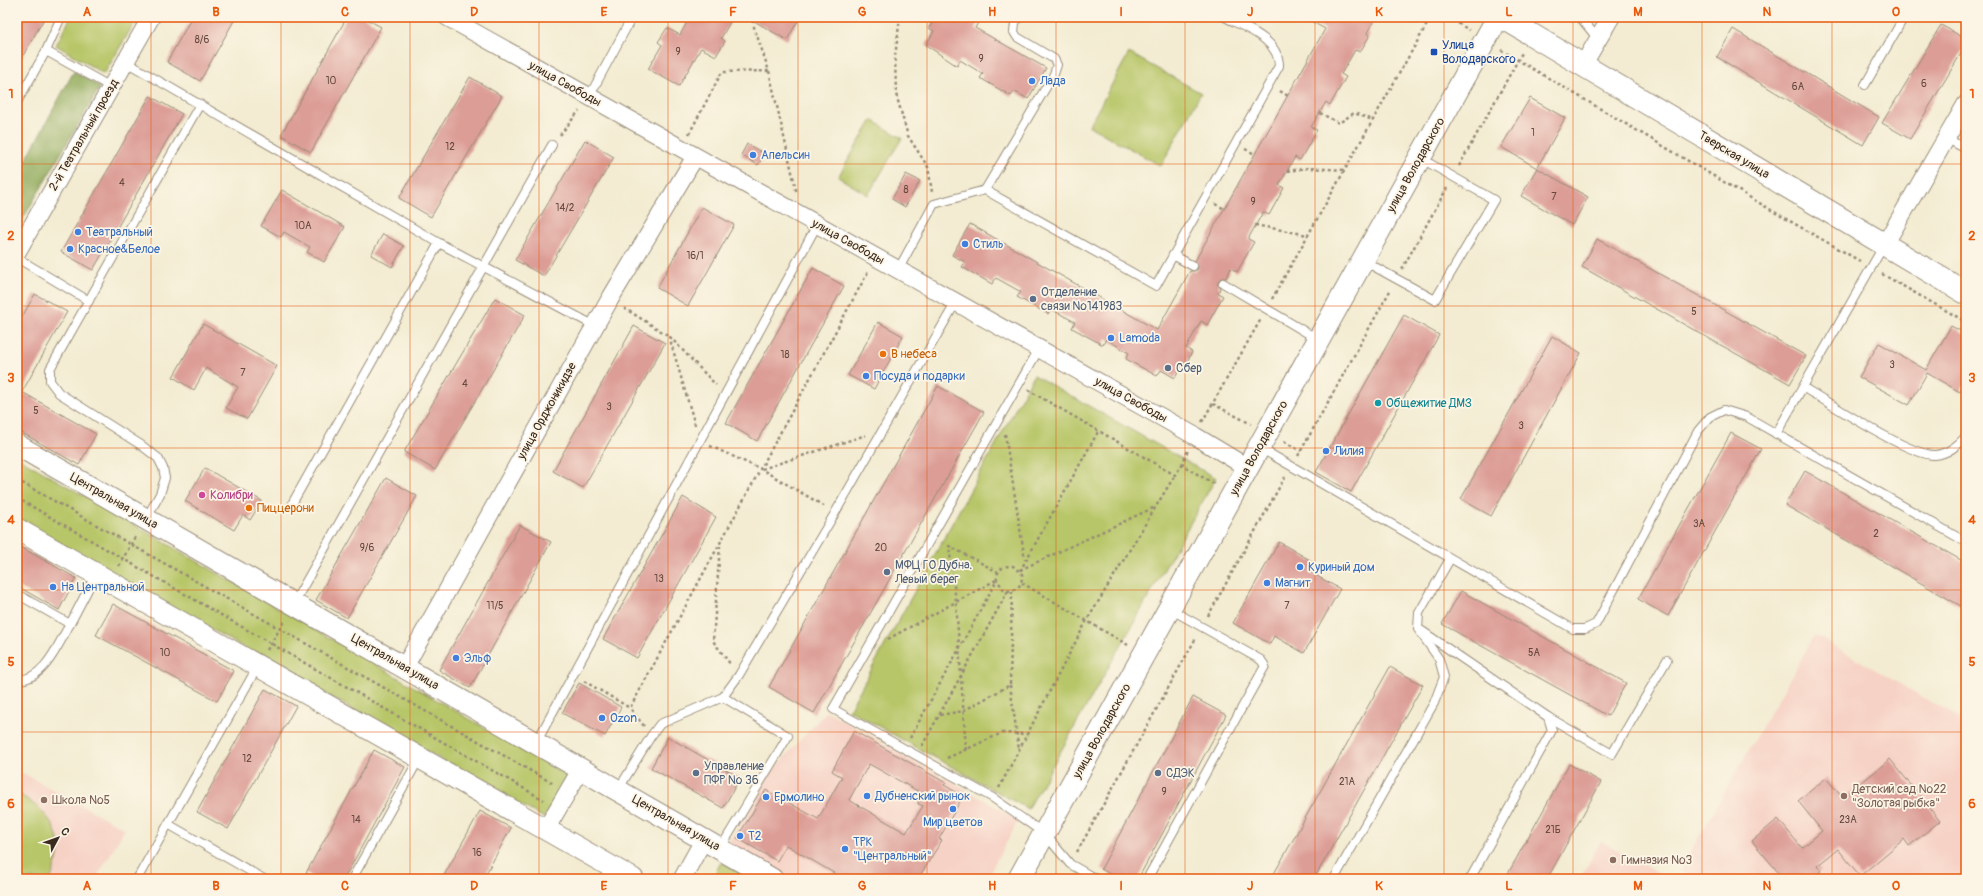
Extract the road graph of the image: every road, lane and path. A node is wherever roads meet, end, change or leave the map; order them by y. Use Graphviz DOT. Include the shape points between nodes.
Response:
graph roads {
  1 [pos="61,17"];
  2 [pos="151,17"];
  3 [pos="447,17"];
  4 [pos="632,17"];
  5 [pos="753,17"];
  6 [pos="900,17"];
  7 [pos="1018,17"];
  8 [pos="1225,17"];
  9 [pos="1431,17"];
  10 [pos="1448,17"];
  11 [pos="1498,17"];
  12 [pos="1502,17"];
  13 [pos="1580,17"];
  14 [pos="1611,17"];
  15 [pos="1904,17"];
  16 [pos="1532,35"];
  17 [pos="1598,39"];
  18 [pos="1485,40"];
  19 [pos="46,51"];
  20 [pos="1518,60"];
  21 [pos="126,62"];
  22 [pos="1583,65"];
  23 [pos="770,72"];
  24 [pos="1865,85"];
  25 [pos="111,87"];
  26 [pos="589,98"];
  27 [pos="17,102"];
  28 [pos="200,104"];
  29 [pos="1966,104"];
  30 [pos="1320,113"];
  31 [pos="1373,120"];
  32 [pos="1946,138"];
  33 [pos="552,145"];
  34 [pos="1966,149"];
  35 [pos="688,153"];
  36 [pos="1420,158"];
  37 [pos="1345,170"];
  38 [pos="1287,171"];
  39 [pos="1453,177"];
  40 [pos="985,190"];
  41 [pos="934,204"];
  42 [pos="810,221"];
  43 [pos="1255,225"];
  44 [pos="1308,235"];
  45 [pos="439,243"];
  46 [pos="1884,244"];
  47 [pos="17,252"];
  48 [pos="1173,255"];
  49 [pos="875,257"];
  50 [pos="17,258"];
  51 [pos="1363,260"];
  52 [pos="1193,266"];
  53 [pos="484,267"];
  54 [pos="1872,268"];
  55 [pos="898,270"];
  56 [pos="1397,278"];
  57 [pos="1223,283"];
  58 [pos="1966,293"];
  59 [pos="610,299"];
  60 [pos="89,301"];
  61 [pos="956,302"];
  62 [pos="1266,309"];
  63 [pos="1966,322"];
  64 [pos="595,326"];
  65 [pos="669,336"];
  66 [pos="1319,340"];
  67 [pos="1039,349"];
  68 [pos="1019,384"];
  69 [pos="1804,388"];
  70 [pos="724,394"];
  71 [pos="1002,414"];
  72 [pos="882,430"];
  73 [pos="1099,430"];
  74 [pos="1776,434"];
  75 [pos="1195,436"];
  76 [pos="1966,436"];
  77 [pos="699,441"];
  78 [pos="17,445"];
  79 [pos="1260,448"];
  80 [pos="1182,464"];
  81 [pos="1291,467"];
  82 [pos="1248,468"];
  83 [pos="761,469"];
  84 [pos="1175,475"];
  85 [pos="17,480"];
  86 [pos="1233,495"];
  87 [pos="17,498"];
  88 [pos="293,502"];
  89 [pos="1156,507"];
  90 [pos="835,513"];
  91 [pos="146,519"];
  92 [pos="17,529"];
  93 [pos="1966,542"];
  94 [pos="721,544"];
  95 [pos="130,545"];
  96 [pos="122,558"];
  97 [pos="1450,558"];
  98 [pos="1025,561"];
  99 [pos="1020,571"];
  100 [pos="998,572"];
  101 [pos="103,578"];
  102 [pos="997,580"];
  103 [pos="1022,583"];
  104 [pos="1008,591"];
  105 [pos="1012,591"];
  106 [pos="17,594"];
  107 [pos="956,602"];
  108 [pos="294,604"];
  109 [pos="1169,609"];
  110 [pos="1086,622"];
  111 [pos="70,624"];
  112 [pos="1202,627"];
  113 [pos="279,629"];
  114 [pos="1418,629"];
  115 [pos="271,644"];
  116 [pos="959,650"];
  117 [pos="866,651"];
  118 [pos="1144,654"];
  119 [pos="1667,660"];
  120 [pos="258,666"];
  121 [pos="404,668"];
  122 [pos="573,675"];
  123 [pos="738,675"];
  124 [pos="960,677"];
  125 [pos="17,680"];
  126 [pos="1010,685"];
  127 [pos="723,697"];
  128 [pos="630,708"];
  129 [pos="963,710"];
  130 [pos="940,715"];
  131 [pos="1548,717"];
  132 [pos="1016,734"];
  133 [pos="1028,734"];
  134 [pos="651,736"];
  135 [pos="536,743"];
  136 [pos="904,749"];
  137 [pos="966,750"];
  138 [pos="1020,750"];
  139 [pos="916,756"];
  140 [pos="420,757"];
  141 [pos="581,769"];
  142 [pos="618,790"];
  143 [pos="568,792"];
  144 [pos="993,798"];
  145 [pos="558,808"];
  146 [pos="168,824"];
  147 [pos="546,829"];
  148 [pos="1045,834"];
  149 [pos="712,844"];
  150 [pos="1070,864"];
  151 [pos="138,879"];
  152 [pos="264,879"];
  153 [pos="352,879"];
  154 [pos="633,879"];
  155 [pos="682,879"];
  156 [pos="772,879"];
  157 [pos="1019,879"];
  158 [pos="1096,879"];
  159 [pos="1147,879"];
  160 [pos="1334,879"];
  161 [pos="1470,879"];
  1 -- 19 [label="lane"];
  2 -- 21 [label="street, 2-й Театральный проезд"];
  3 -- 26 [label="street, улица Свободы"];
  4 -- 26 [label="lane"];
  5 -- 23 [label="path" via="753,24"];
  6 -- 41 [label="path" via="895,57 896,94 908,136 928,167"];
  7 -- 40 [label="lane" via="1014,23 1017,37 1054,59 1057,65"];
  8 -- 48 [label="lane" via="1263,38 1279,57 1279,66"];
  9 -- 31 [label="path"];
  10 -- 18 [label="path"];
  11 -- 18 [label="main road, улица Володарского"];
  12 -- 16 [label="main road, Тверская улица"];
  13 -- 17 [label="lane"];
  14 -- 17 [label="street"];
  15 -- 24 [label="lane"];
  16 -- 20 [label="path"];
  16 -- 22 [label="main road, Тверская улица"];
  17 -- 22 [label="street"];
  18 -- 20 [label="path"];
  18 -- 36 [label="main road, улица Володарского"];
  19 -- 25 [label="lane"];
  19 -- 27 [label="lane"];
  20 -- 39 [label="path"];
  20 -- 54 [label="path"];
  21 -- 25 [label="street, 2-й Театральный проезд"];
  21 -- 28 [label="lane"];
  22 -- 46 [label="main road, Тверская улица"];
  23 -- 35 [label="path" via="722,72"];
  23 -- 42 [label="path"];
  25 -- 47 [label="street, 2-й Театральный проезд"];
  26 -- 33 [label="path"];
  26 -- 35 [label="street, улица Свободы"];
  28 -- 45 [label="lane"];
  28 -- 60 [label="lane"];
  29 -- 32 [label="street"];
  30 -- 31 [label="path" via="1339,123 1354,113"];
  31 -- 37 [label="path"];
  32 -- 34 [label="lane"];
  32 -- 46 [label="street"];
  33 -- 53 [label="lane"];
  35 -- 42 [label="street, улица Свободы"];
  35 -- 59 [label="street, улица Орджоникидзе"];
  36 -- 39 [label="lane"];
  36 -- 51 [label="main road, улица Володарского"];
  37 -- 38 [label="path" via="1308,168"];
  37 -- 44 [label="path"];
  39 -- 56 [label="path"];
  39 -- 56 [label="lane" via="1494,200 1434,300"];
  40 -- 41 [label="lane"];
  40 -- 48 [label="lane" via="1156,286"];
  41 -- 55 [label="lane"];
  42 -- 49 [label="street, улица Свободы"];
  42 -- 70 [label="lane"];
  43 -- 44 [label="path"];
  44 -- 62 [label="path"];
  45 -- 53 [label="lane"];
  45 -- 88 [label="lane"];
  46 -- 54 [label="lane"];
  46 -- 58 [label="main road, Тверская улица"];
  48 -- 52 [label="lane"];
  49 -- 55 [label="street, улица Свободы"];
  49 -- 83 [label="path"];
  50 -- 60 [label="lane"];
  51 -- 56 [label="lane"];
  51 -- 66 [label="main road, улица Володарского"];
  53 -- 64 [label="lane"];
  53 -- 108 [label="lane"];
  54 -- 63 [label="path"];
  54 -- 69 [label="lane"];
  55 -- 61 [label="street, улица Свободы"];
  56 -- 81 [label="path"];
  57 -- 62 [label="lane"];
  59 -- 64 [label="street, улица Орджоникидзе"];
  59 -- 65 [label="path"];
  60 -- 91 [label="lane" via="50,369 50,381 59,393 158,458 165,478 160,494"];
  61 -- 67 [label="street, улица Свободы"];
  61 -- 72 [label="lane"];
  62 -- 66 [label="lane"];
  62 -- 75 [label="path"];
  64 -- 121 [label="street, улица Орджоникидзе"];
  65 -- 70 [label="path"];
  65 -- 77 [label="path"];
  66 -- 79 [label="main road, улица Володарского"];
  67 -- 68 [label="lane"];
  67 -- 75 [label="street, улица Свободы"];
  68 -- 71 [label="lane"];
  68 -- 73 [label="path"];
  69 -- 74 [label="lane"];
  69 -- 76 [label="lane" via="1907,448 1936,455 1959,446"];
  70 -- 77 [label="lane"];
  71 -- 98 [label="path"];
  71 -- 117 [label="lane"];
  72 -- 83 [label="path"];
  72 -- 90 [label="lane"];
  73 -- 84 [label="path"];
  73 -- 98 [label="path"];
  74 -- 93 [label="lane"];
  74 -- 97 [label="lane" via="1747,417 1724,410 1710,417 1698,431 1596,624 1585,629 1573,629"];
  75 -- 80 [label="path"];
  75 -- 82 [label="street, улица Свободы"];
  77 -- 83 [label="path"];
  77 -- 122 [label="lane"];
  78 -- 91 [label="street, Центральная улица"];
  79 -- 81 [label="lane"];
  79 -- 82 [label="main road, улица Володарского"];
  80 -- 84 [label="path"];
  80 -- 86 [label="path"];
  81 -- 97 [label="lane"];
  81 -- 112 [label="path"];
  82 -- 86 [label="main road, улица Володарского"];
  83 -- 90 [label="path"];
  83 -- 94 [label="path"];
  84 -- 89 [label="path"];
  85 -- 95 [label="path"];
  86 -- 109 [label="main road, улица Володарского"];
  87 -- 96 [label="path"];
  89 -- 99 [label="path"];
  89 -- 110 [label="path"];
  90 -- 123 [label="lane"];
  91 -- 95 [label="path"];
  91 -- 108 [label="street, Центральная улица"];
  92 -- 101 [label="street"];
  94 -- 123 [label="path" via="713,641"];
  94 -- 128 [label="path"];
  95 -- 96 [label="path"];
  95 -- 113 [label="path"];
  96 -- 101 [label="path"];
  96 -- 115 [label="path"];
  97 -- 114 [label="lane" via="1419,613"];
  98 -- 99 [label="path"];
  99 -- 100 [label="path" via="1008,565"];
  99 -- 103 [label="path"];
  100 -- 102 [label="path"];
  100 -- 107 [label="path" via="949,546"];
  101 -- 111 [label="lane"];
  101 -- 120 [label="street"];
  102 -- 104 [label="path" via="1000,588"];
  102 -- 107 [label="path"];
  102 -- 116 [label="path"];
  103 -- 105 [label="path"];
  103 -- 110 [label="path"];
  104 -- 105 [label="path"];
  104 -- 124 [label="path"];
  105 -- 126 [label="path"];
  106 -- 111 [label="lane"];
  107 -- 116 [label="path"];
  107 -- 117 [label="path"];
  108 -- 113 [label="path"];
  108 -- 121 [label="street, Центральная улица"];
  109 -- 112 [label="lane"];
  109 -- 118 [label="main road, улица Володарского"];
  110 -- 118 [label="path"];
  110 -- 133 [label="path"];
  111 -- 125 [label="lane" via="46,664 26,680"];
  112 -- 150 [label="path"];
  112 -- 159 [label="lane" via="1261,660 1265,666"];
  113 -- 115 [label="path"];
  113 -- 143 [label="path"];
  114 -- 131 [label="lane"];
  114 -- 160 [label="lane" via="1439,659 1444,677 1434,703"];
  115 -- 120 [label="path"];
  115 -- 145 [label="path"];
  116 -- 124 [label="path"];
  116 -- 136 [label="path"];
  117 -- 136 [label="lane" via="833,709"];
  118 -- 148 [label="main road, улица Володарского"];
  119 -- 131 [label="lane" via="1612,754"];
  120 -- 140 [label="street"];
  120 -- 146 [label="lane"];
  121 -- 135 [label="street, Центральная улица"];
  122 -- 128 [label="path"];
  122 -- 135 [label="lane"];
  123 -- 127 [label="lane"];
  124 -- 129 [label="path"];
  124 -- 130 [label="path"];
  126 -- 129 [label="path"];
  126 -- 132 [label="path"];
  127 -- 134 [label="lane" via="660,724"];
  127 -- 149 [label="lane" via="788,736"];
  128 -- 134 [label="path"];
  129 -- 130 [label="path"];
  129 -- 137 [label="path"];
  130 -- 139 [label="path"];
  131 -- 161 [label="lane" via="1552,730"];
  132 -- 133 [label="path"];
  132 -- 137 [label="path" via="1002,733"];
  132 -- 138 [label="path"];
  133 -- 138 [label="path"];
  134 -- 142 [label="lane"];
  135 -- 141 [label="street, Центральная улица"];
  136 -- 139 [label="lane"];
  137 -- 139 [label="path" via="944,760"];
  138 -- 144 [label="path"];
  139 -- 144 [label="lane"];
  140 -- 147 [label="street"];
  140 -- 153 [label="lane"];
  141 -- 142 [label="street, Центральная улица"];
  141 -- 143 [label="street"];
  142 -- 149 [label="street, Центральная улица"];
  143 -- 145 [label="street"];
  144 -- 148 [label="lane"];
  145 -- 147 [label="street"];
  146 -- 151 [label="lane"];
  146 -- 152 [label="lane"];
  147 -- 154 [label="street"];
  148 -- 150 [label="lane"];
  148 -- 157 [label="main road, улица Володарского"];
  149 -- 155 [label="street"];
  149 -- 156 [label="street, Центральная улица"];
  150 -- 158 [label="lane"];
}
